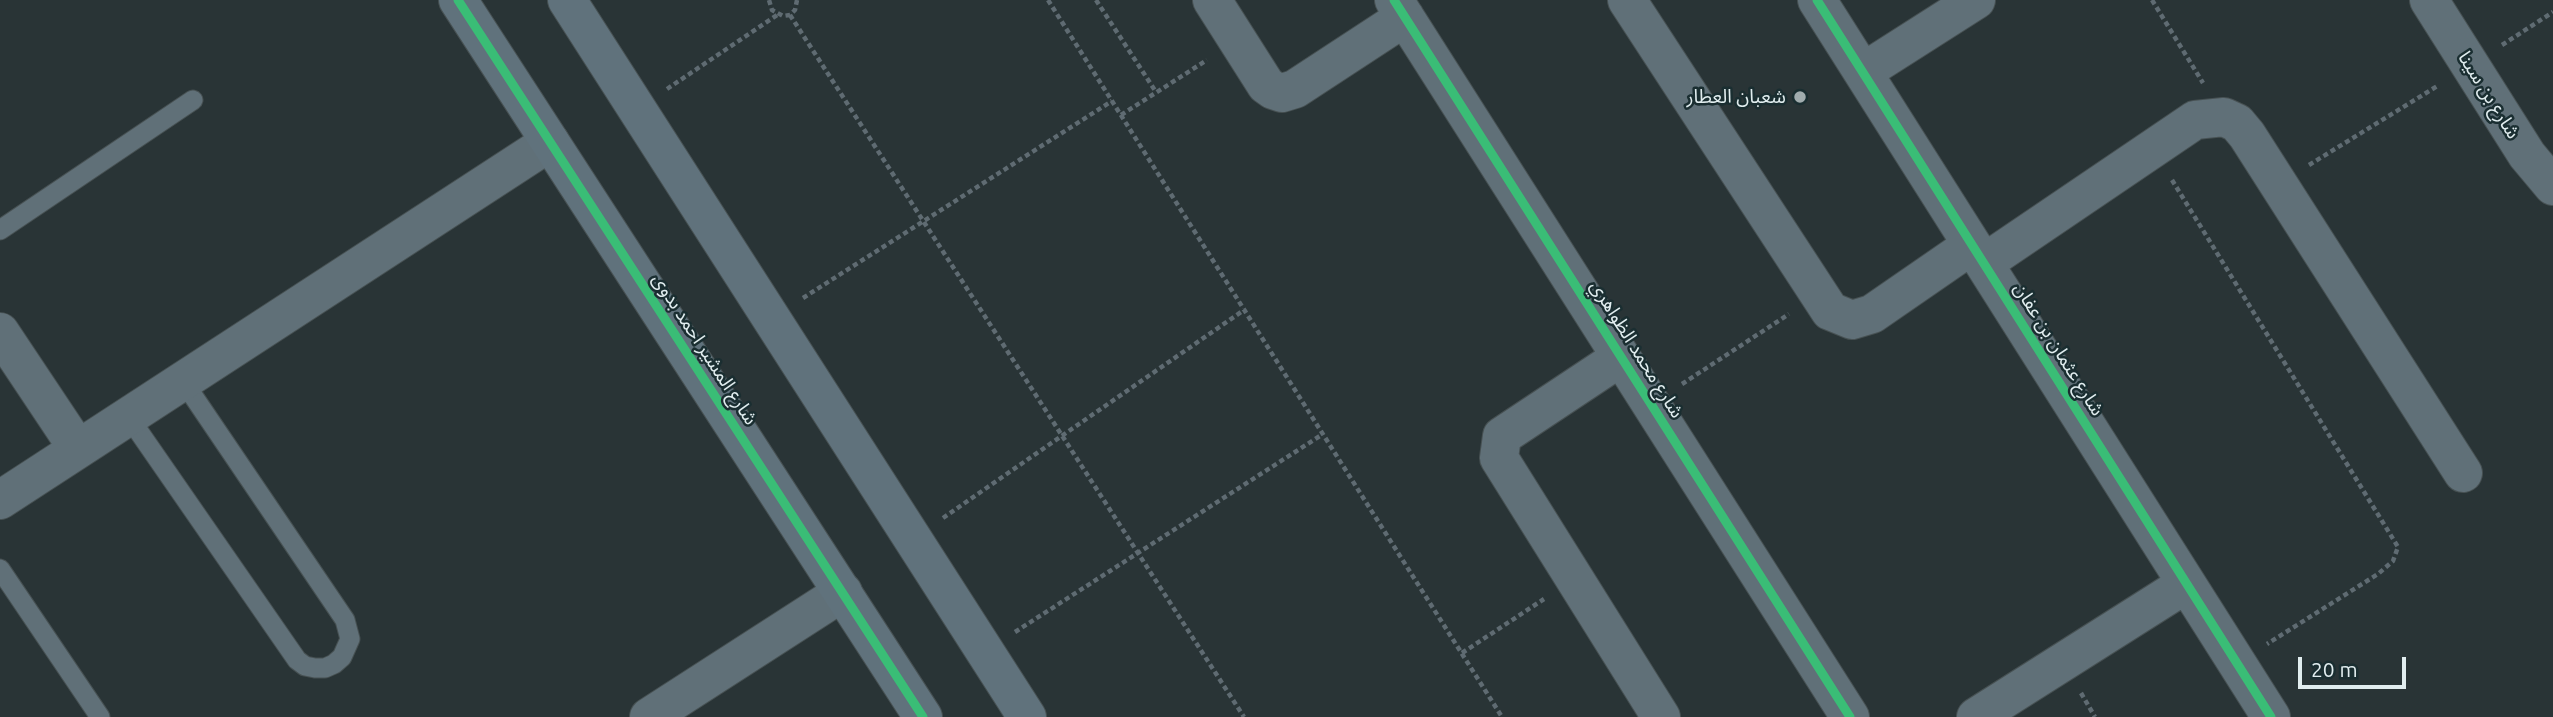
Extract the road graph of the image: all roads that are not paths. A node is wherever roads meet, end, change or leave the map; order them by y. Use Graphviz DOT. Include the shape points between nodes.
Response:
graph roads {
  1 [pos="458,0"];
  2 [pos="567,0"];
  3 [pos="1212,0"];
  4 [pos="1627,0"];
  5 [pos="1817,0"];
  6 [pos="1976,0"];
  7 [pos="2429,0"];
  8 [pos="1399,9"];
  9 [pos="1863,72"];
  10 [pos="193,100"];
  11 [pos="550,142"];
  12 [pos="2553,186"];
  13 [pos="0,230"];
  14 [pos="1978,254"];
  15 [pos="0,332"];
  16 [pos="1621,357"];
  17 [pos="183,380"];
  18 [pos="128,416"];
  19 [pos="78,449"];
  20 [pos="2463,473"];
  21 [pos="0,500"];
  22 [pos="0,569"];
  23 [pos="2186,584"];
  24 [pos="843,592"];
  25 [pos="100,717"];
  26 [pos="649,717"];
  27 [pos="923,717"];
  28 [pos="1027,717"];
  29 [pos="1661,717"];
  30 [pos="1850,717"];
  31 [pos="1976,717"];
  32 [pos="2271,717"];
  1 -- 11 [label="street, شارع المشير احمد بدوى"];
  2 -- 28 [label="street"];
  3 -- 8 [label="street" via="1266,85 1282,93 1295,89"];
  4 -- 14 [label="street" via="1830,311 1852,320 1872,314"];
  5 -- 9 [label="street, شارع عثمان بن عفان"];
  6 -- 9 [label="street"];
  7 -- 12 [label="street, شارع بن سينا" via="2527,155"];
  8 -- 16 [label="street, شارع محمد الظواهري"];
  9 -- 14 [label="street, شارع عثمان بن عفان"];
  10 -- 13 [label="lane"];
  11 -- 17 [label="street"];
  11 -- 24 [label="street, شارع المشير احمد بدوى"];
  14 -- 20 [label="street" via="2195,120 2224,117 2248,135"];
  14 -- 23 [label="street, شارع عثمان بن عفان"];
  15 -- 19 [label="street"];
  16 -- 29 [label="street" via="1502,436 1499,458"];
  16 -- 30 [label="street, شارع محمد الظواهري"];
  17 -- 18 [label="street"];
  17 -- 18 [label="lane" via="345,620 350,639 334,664 315,668 297,660"];
  18 -- 19 [label="street"];
  19 -- 21 [label="street"];
  22 -- 25 [label="lane"];
  23 -- 31 [label="street"];
  23 -- 32 [label="street, شارع عثمان بن عفان"];
  24 -- 26 [label="street"];
  24 -- 27 [label="street, شارع المشير احمد بدوى"];
}
